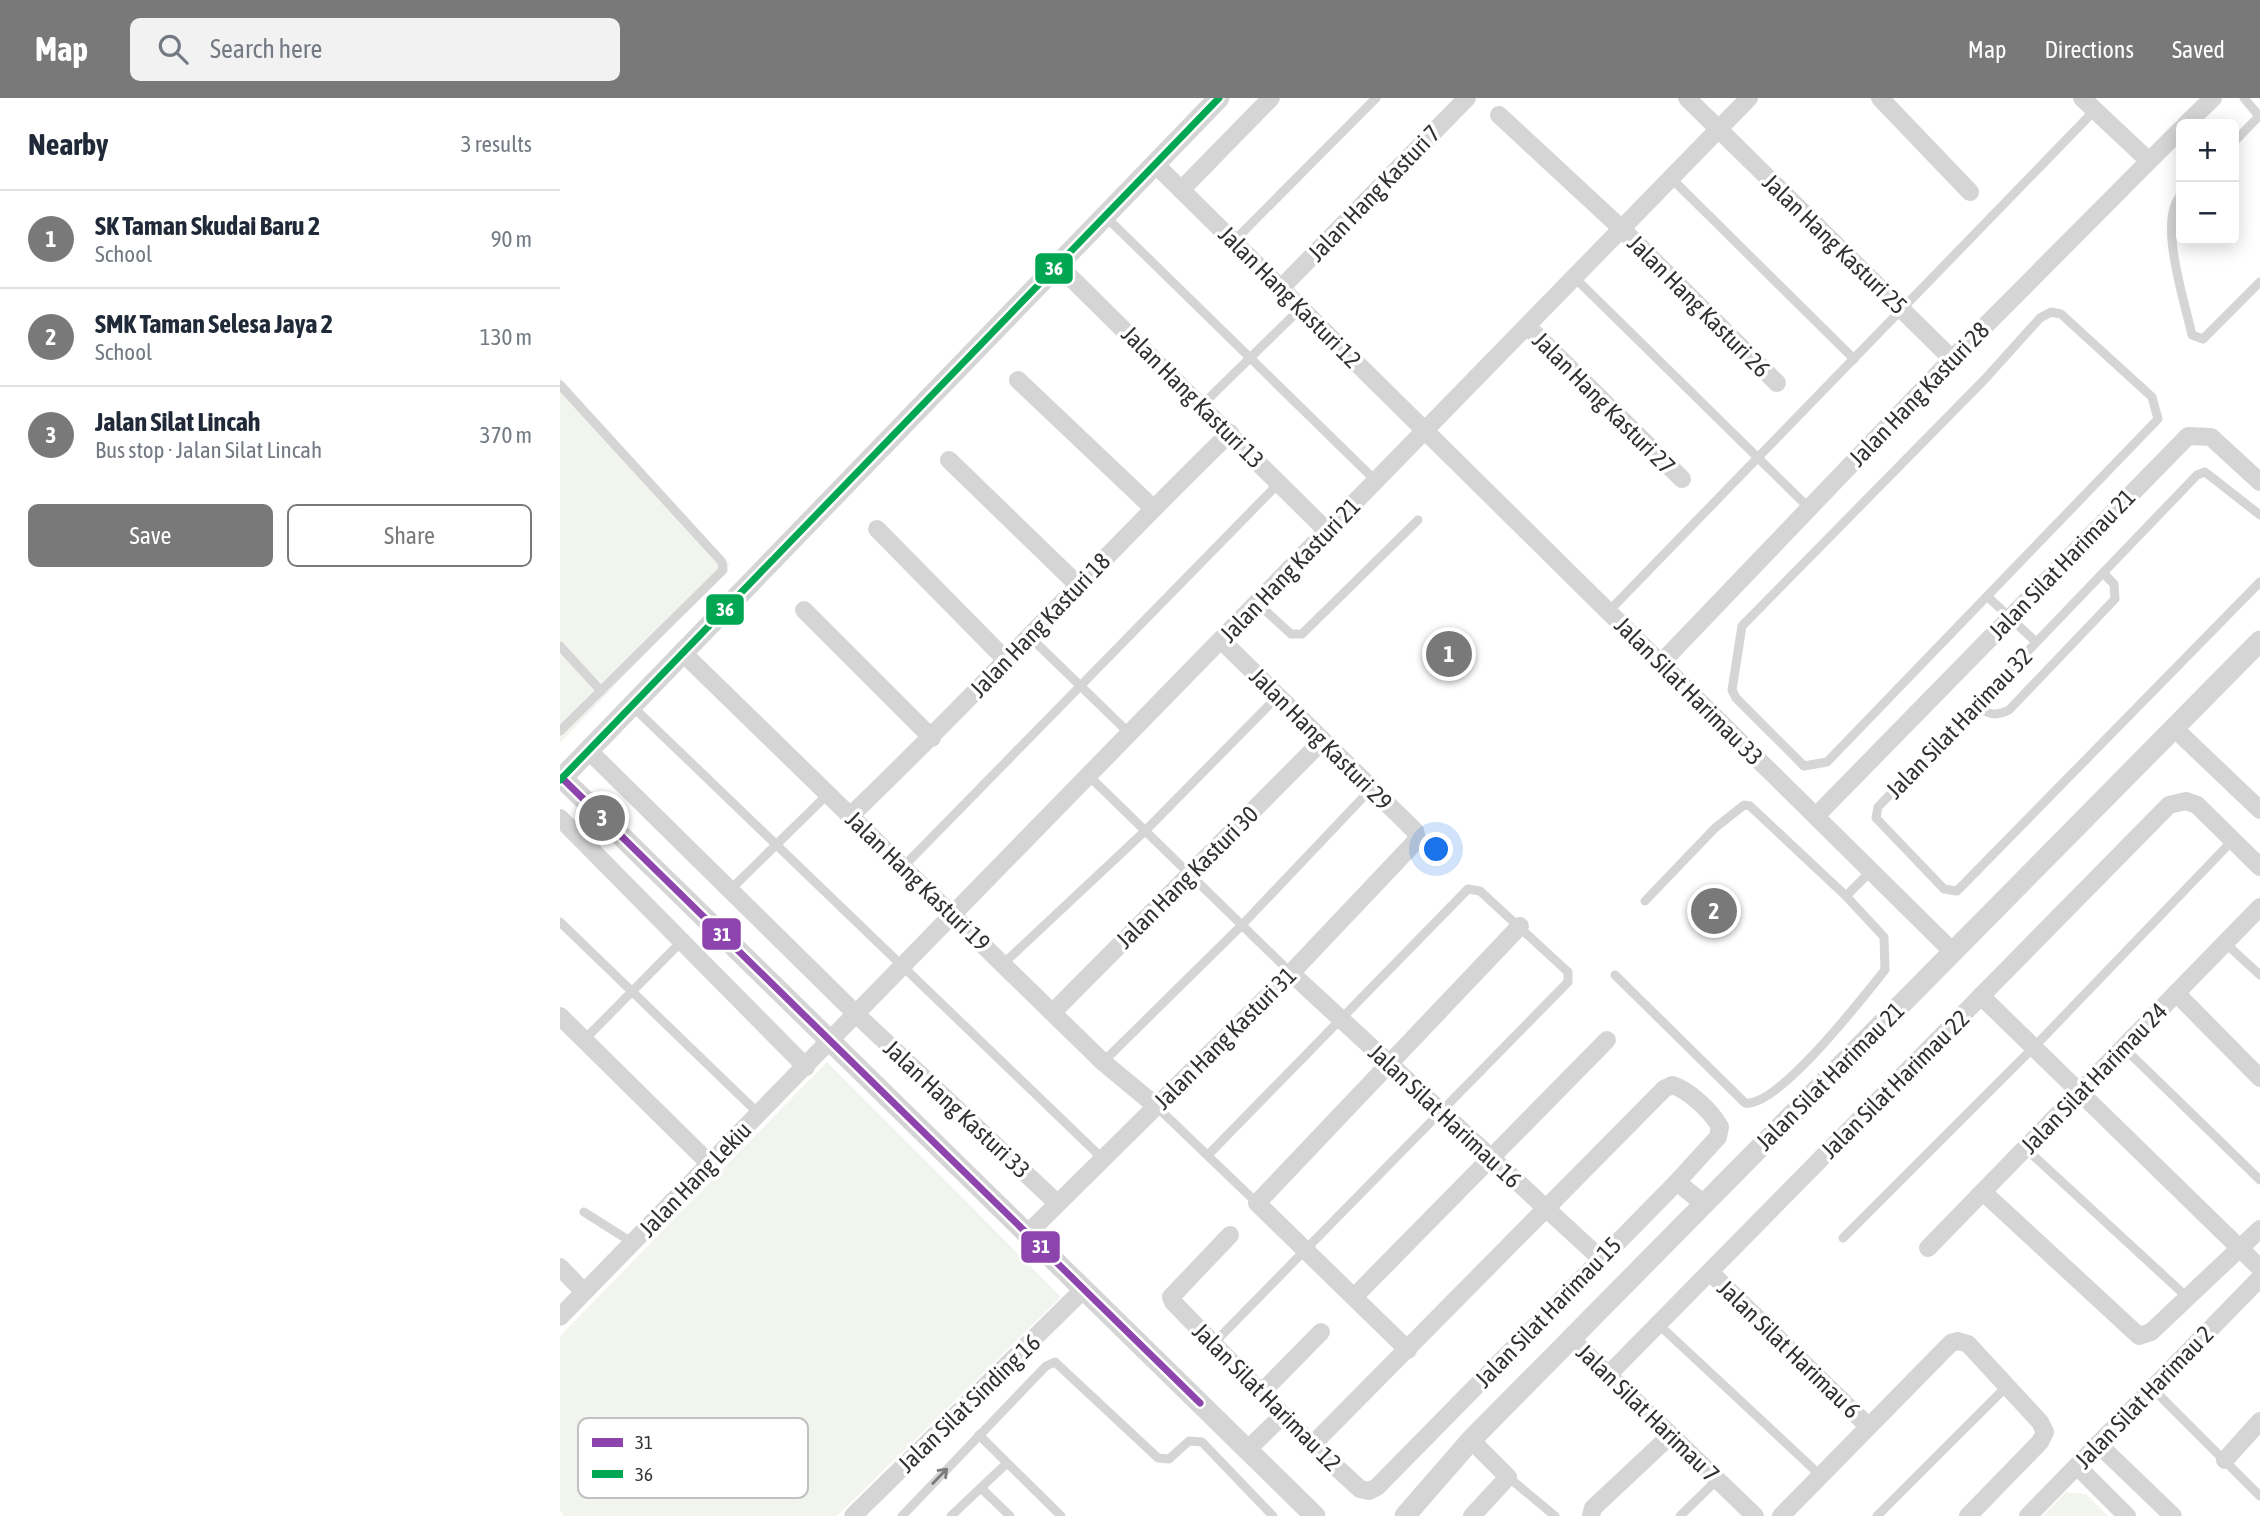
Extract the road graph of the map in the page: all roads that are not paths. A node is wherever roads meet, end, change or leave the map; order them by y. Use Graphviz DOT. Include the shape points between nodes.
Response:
graph roads {
  1 [pos="1219,98"];
  2 [pos="1271,98"];
  3 [pos="1376,98"];
  4 [pos="1467,98"];
  5 [pos="1687,98"];
  6 [pos="1749,98"];
  7 [pos="1880,98"];
  8 [pos="2213,98"];
  9 [pos="2244,98"];
  10 [pos="2089,104"];
  11 [pos="1499,115"];
  12 [pos="2260,117"];
  13 [pos="2191,119"];
  14 [pos="1718,130"];
  15 [pos="2176,134"];
  16 [pos="2239,137"];
  17 [pos="2149,161"];
  18 [pos="1155,164"];
  19 [pos="1671,178"];
  20 [pos="1181,190"];
  21 [pos="1970,192"];
  22 [pos="2176,201"];
  23 [pos="1105,216"];
  24 [pos="1622,229"];
  25 [pos="1233,242"];
  26 [pos="1058,264"];
  27 [pos="1574,278"];
  28 [pos="2260,282"];
  29 [pos="1281,288"];
  30 [pos="1301,309"];
  31 [pos="1902,310"];
  32 [pos="1527,326"];
  33 [pos="1250,359"];
  34 [pos="1854,359"];
  35 [pos="1952,359"];
  36 [pos="1018,380"];
  37 [pos="1777,383"];
  38 [pos="560,385"];
  39 [pos="1202,405"];
  40 [pos="1425,431"];
  41 [pos="1230,433"];
  42 [pos="1759,457"];
  43 [pos="949,460"];
  44 [pos="1682,479"];
  45 [pos="1376,481"];
  46 [pos="1279,482"];
  47 [pos="2260,482"];
  48 [pos="1153,508"];
  49 [pos="1809,508"];
  50 [pos="2260,515"];
  51 [pos="1418,520"];
  52 [pos="877,529"];
  53 [pos="1327,531"];
  54 [pos="2103,573"];
  55 [pos="2260,582"];
  56 [pos="1078,585"];
  57 [pos="1988,597"];
  58 [pos="1257,603"];
  59 [pos="804,610"];
  60 [pos="1609,611"];
  61 [pos="2009,617"];
  62 [pos="1029,636"];
  63 [pos="1222,640"];
  64 [pos="2260,641"];
  65 [pos="2036,642"];
  66 [pos="560,646"];
  67 [pos="683,653"];
  68 [pos="1006,660"];
  69 [pos="1661,663"];
  70 [pos="1079,685"];
  71 [pos="601,691"];
  72 [pos="1277,697"];
  73 [pos="631,706"];
  74 [pos="1976,706"];
  75 [pos="2174,728"];
  76 [pos="560,731"];
  77 [pos="1130,734"];
  78 [pos="932,738"];
  79 [pos="1321,742"];
  80 [pos="589,750"];
  81 [pos="1089,776"];
  82 [pos="561,779"];
  83 [pos="1371,789"];
  84 [pos="828,794"];
  85 [pos="2260,810"];
  86 [pos="850,816"];
  87 [pos="1816,816"];
  88 [pos="560,818"];
  89 [pos="1145,831"];
  90 [pos="1417,840"];
  91 [pos="2232,842"];
  92 [pos="775,843"];
  93 [pos="903,867"];
  94 [pos="2260,867"];
  95 [pos="1871,871"];
  96 [pos="1190,875"];
  97 [pos="730,890"];
  98 [pos="1846,896"];
  99 [pos="1645,901"];
  100 [pos="2260,907"];
  101 [pos="953,915"];
  102 [pos="560,922"];
  103 [pos="1241,926"];
  104 [pos="1520,926"];
  105 [pos="682,941"];
  106 [pos="2225,943"];
  107 [pos="1953,952"];
  108 [pos="1003,964"];
  109 [pos="902,968"];
  110 [pos="1291,973"];
  111 [pos="1615,975"];
  112 [pos="2260,975"];
  113 [pos="630,993"];
  114 [pos="2176,993"];
  115 [pos="1981,996"];
  116 [pos="1053,1012"];
  117 [pos="857,1015"];
  118 [pos="560,1016"];
  119 [pos="1340,1020"];
  120 [pos="584,1040"];
  121 [pos="1607,1040"];
  122 [pos="831,1041"];
  123 [pos="2034,1047"];
  124 [pos="2123,1047"];
  125 [pos="1103,1062"];
  126 [pos="1389,1064"];
  127 [pos="806,1067"];
  128 [pos="2260,1078"];
  129 [pos="2080,1092"];
  130 [pos="1156,1105"];
  131 [pos="1440,1112"];
  132 [pos="759,1114"];
  133 [pos="2025,1148"];
  134 [pos="1208,1155"];
  135 [pos="1490,1158"];
  136 [pos="1102,1159"];
  137 [pos="710,1164"];
  138 [pos="2260,1180"];
  139 [pos="1677,1182"];
  140 [pos="1983,1192"];
  141 [pos="1057,1203"];
  142 [pos="1257,1203"];
  143 [pos="1704,1204"];
  144 [pos="1547,1210"];
  145 [pos="584,1212"];
  146 [pos="2260,1229"];
  147 [pos="1029,1232"];
  148 [pos="1230,1235"];
  149 [pos="1843,1238"];
  150 [pos="633,1243"];
  151 [pos="1928,1248"];
  152 [pos="1306,1250"];
  153 [pos="2240,1250"];
  154 [pos="1600,1258"];
  155 [pos="560,1267"];
  156 [pos="2260,1268"];
  157 [pos="1710,1272"];
  158 [pos="2260,1278"];
  159 [pos="1084,1289"];
  160 [pos="584,1292"];
  161 [pos="1354,1297"];
  162 [pos="2188,1298"];
  163 [pos="560,1317"];
  164 [pos="1658,1324"];
  165 [pos="1321,1332"];
  166 [pos="1571,1339"];
  167 [pos="1213,1344"];
  168 [pos="1408,1350"];
  169 [pos="1608,1375"];
  170 [pos="2007,1386"];
  171 [pos="2152,1388"];
  172 [pos="1261,1393"];
  173 [pos="1283,1415"];
  174 [pos="2260,1421"];
  175 [pos="1868,1426"];
  176 [pos="979,1435"];
  177 [pos="1671,1435"];
  178 [pos="1471,1440"];
  179 [pos="2098,1444"];
  180 [pos="1312,1445"];
  181 [pos="1248,1450"];
  182 [pos="2225,1460"];
  183 [pos="1007,1464"];
  184 [pos="2077,1466"];
  185 [pos="1820,1475"];
  186 [pos="1508,1477"];
  187 [pos="1717,1480"];
  188 [pos="981,1488"];
  189 [pos="1369,1491"];
  190 [pos="2260,1496"];
  191 [pos="1591,1515"];
  192 [pos="853,1516"];
  193 [pos="902,1516"];
  194 [pos="951,1516"];
  195 [pos="1010,1516"];
  196 [pos="1061,1516"];
  197 [pos="1273,1516"];
  198 [pos="1315,1516"];
  199 [pos="1405,1516"];
  200 [pos="1472,1516"];
  201 [pos="1555,1516"];
  202 [pos="1680,1516"];
  203 [pos="1755,1516"];
  204 [pos="1781,1516"];
  205 [pos="1877,1516"];
  206 [pos="1968,1516"];
  207 [pos="2028,1516"];
  208 [pos="2127,1516"];
  209 [pos="2172,1516"];
  1 -- 18 [label="street"];
  2 -- 20 [label="street"];
  3 -- 25 [label="lane"];
  4 -- 29 [label="street, Jalan Hang Kasturi 7"];
  5 -- 14 [label="street, Jalan Hang Kasturi 25"];
  6 -- 14 [label="street, Jalan Hang Kasturi 21"];
  7 -- 21 [label="street"];
  8 -- 13 [label="street"];
  9 -- 12 [label="lane"];
  10 -- 17 [label="street"];
  10 -- 31 [label="lane"];
  11 -- 24 [label="street, Jalan Hang Kasturi 26"];
  12 -- 16 [label="lane"];
  14 -- 19 [label="street, Jalan Hang Kasturi 21"];
  14 -- 31 [label="street, Jalan Hang Kasturi 25"];
  15 -- 17 [label="street, Jalan Hang Kasturi 28"];
  17 -- 35 [label="street, Jalan Hang Kasturi 28"];
  18 -- 20 [label="street, Jalan Hang Kasturi 12"];
  18 -- 23 [label="street"];
  19 -- 24 [label="street, Jalan Hang Kasturi 21"];
  19 -- 34 [label="lane"];
  20 -- 25 [label="street, Jalan Hang Kasturi 12"];
  22 -- 28 [label="lane" via="2171,237 2192,335 2203,340"];
  23 -- 26 [label="street"];
  23 -- 33 [label="lane"];
  24 -- 27 [label="street, Jalan Hang Kasturi 21"];
  24 -- 37 [label="street, Jalan Hang Kasturi 26"];
  25 -- 29 [label="street, Jalan Hang Kasturi 12"];
  26 -- 39 [label="street, Jalan Hang Kasturi 13"];
  26 -- 67 [label="street"];
  27 -- 32 [label="street, Jalan Hang Kasturi 21"];
  27 -- 42 [label="lane"];
  29 -- 30 [label="street, Jalan Hang Kasturi 12"];
  30 -- 33 [label="lane"];
  30 -- 40 [label="street, Jalan Hang Kasturi 12"];
  31 -- 34 [label="lane"];
  31 -- 35 [label="street, Jalan Hang Kasturi 25"];
  32 -- 40 [label="street, Jalan Hang Kasturi 21"];
  32 -- 44 [label="street, Jalan Hang Kasturi 27"];
  33 -- 39 [label="lane"];
  33 -- 45 [label="lane"];
  34 -- 42 [label="lane"];
  35 -- 49 [label="street, Jalan Hang Kasturi 28"];
  36 -- 48 [label="street"];
  38 -- 71 [label="lane" via="722,562 723,570"];
  39 -- 41 [label="street, Jalan Hang Kasturi 13"];
  40 -- 45 [label="street, Jalan Hang Kasturi 21"];
  40 -- 60 [label="street, Jalan Silat Harimau 33"];
  41 -- 46 [label="street, Jalan Hang Kasturi 13"];
  41 -- 48 [label="street, Jalan Hang Kasturi 18"];
  42 -- 49 [label="lane"];
  42 -- 60 [label="lane"];
  43 -- 56 [label="street"];
  45 -- 53 [label="street, Jalan Hang Kasturi 21"];
  46 -- 53 [label="street, Jalan Hang Kasturi 13"];
  46 -- 70 [label="lane"];
  47 -- 61 [label="street, Jalan Silat Harimau 21" via="2211,437 2188,436"];
  48 -- 56 [label="street, Jalan Hang Kasturi 18"];
  49 -- 69 [label="street, Jalan Hang Kasturi 28"];
  50 -- 54 [label="lane, Jalan Silat Harimau 32" via="2205,472"];
  51 -- 58 [label="lane" via="1302,634 1291,634"];
  52 -- 68 [label="street"];
  53 -- 58 [label="street, Jalan Hang Kasturi 21"];
  54 -- 65 [label="lane, Jalan Silat Harimau 32"];
  54 -- 74 [label="lane" via="2113,584 2115,599 2009,710 1999,715"];
  55 -- 74 [label="lane, Jalan Silat Harimau 32" via="1960,889 1952,892 1910,856 1875,814"];
  56 -- 62 [label="street, Jalan Hang Kasturi 18"];
  57 -- 57 [label="lane" via="1827,762 1804,766 1732,690 1742,626 2040,318 2051,312 2061,314 2152,397 2158,419"];
  57 -- 61 [label="lane"];
  58 -- 63 [label="street, Jalan Hang Kasturi 21"];
  59 -- 78 [label="street"];
  60 -- 69 [label="street, Jalan Silat Harimau 33"];
  61 -- 65 [label="lane"];
  61 -- 87 [label="street, Jalan Silat Harimau 21"];
  62 -- 68 [label="street, Jalan Hang Kasturi 18"];
  62 -- 70 [label="lane"];
  63 -- 72 [label="street, Jalan Hang Kasturi 29"];
  63 -- 77 [label="street, Jalan Hang Kasturi 21"];
  64 -- 75 [label="street, Jalan Silat Harimau 21"];
  65 -- 74 [label="lane, Jalan Silat Harimau 32"];
  66 -- 71 [label="lane"];
  67 -- 73 [label="street"];
  67 -- 84 [label="street, Jalan Hang Kasturi 19"];
  68 -- 78 [label="street, Jalan Hang Kasturi 18"];
  69 -- 87 [label="street, Jalan Silat Harimau 33"];
  70 -- 77 [label="lane"];
  70 -- 93 [label="lane"];
  71 -- 76 [label="lane"];
  72 -- 79 [label="street, Jalan Hang Kasturi 29"];
  72 -- 89 [label="lane"];
  73 -- 80 [label="street"];
  73 -- 92 [label="lane"];
  75 -- 85 [label="street"];
  75 -- 107 [label="street, Jalan Silat Harimau 21"];
  77 -- 81 [label="street, Jalan Hang Kasturi 21"];
  78 -- 86 [label="street, Jalan Hang Kasturi 18"];
  79 -- 83 [label="street, Jalan Hang Kasturi 29"];
  79 -- 96 [label="street, Jalan Hang Kasturi 30"];
  80 -- 82 [label="street"];
  80 -- 97 [label="street, Jalan Hang Kasturi 33"];
  81 -- 89 [label="lane"];
  81 -- 101 [label="street, Jalan Hang Kasturi 21"];
  82 -- 122 [label="street"];
  83 -- 90 [label="street, Jalan Hang Kasturi 29" via="1415,831"];
  83 -- 103 [label="lane"];
  84 -- 86 [label="street, Jalan Hang Kasturi 19"];
  84 -- 92 [label="lane"];
  86 -- 93 [label="street, Jalan Hang Kasturi 19"];
  87 -- 95 [label="street, Jalan Silat Harimau 33"];
  88 -- 105 [label="street"];
  89 -- 96 [label="lane"];
  89 -- 108 [label="lane"];
  90 -- 110 [label="street, Jalan Hang Kasturi 31"];
  91 -- 94 [label="street"];
  91 -- 115 [label="street, Jalan Silat Harimau 22" via="2197,805 2186,801 2169,804"];
  91 -- 123 [label="lane"];
  92 -- 97 [label="lane"];
  92 -- 109 [label="lane"];
  93 -- 101 [label="street, Jalan Hang Kasturi 19"];
  95 -- 98 [label="lane"];
  95 -- 107 [label="street, Jalan Silat Harimau 33"];
  96 -- 103 [label="lane"];
  96 -- 116 [label="street, Jalan Hang Kasturi 30"];
  97 -- 117 [label="street, Jalan Hang Kasturi 33"];
  98 -- 99 [label="lane" via="1744,804"];
  98 -- 111 [label="lane" via="1884,937 1885,970 1823,1045 1758,1102 1745,1103"];
  100 -- 106 [label="street, Jalan Silat Harimau 24"];
  101 -- 108 [label="street, Jalan Hang Kasturi 19"];
  101 -- 109 [label="street, Jalan Hang Kasturi 21"];
  102 -- 113 [label="lane"];
  103 -- 110 [label="lane"];
  103 -- 125 [label="lane"];
  104 -- 119 [label="lane" via="1480,891 1468,889"];
  104 -- 126 [label="street"];
  104 -- 131 [label="lane" via="1561,963 1568,982"];
  105 -- 113 [label="lane"];
  105 -- 127 [label="street"];
  106 -- 112 [label="lane"];
  106 -- 114 [label="street, Jalan Silat Harimau 24"];
  107 -- 143 [label="street, Jalan Silat Harimau 21"];
  108 -- 116 [label="street, Jalan Hang Kasturi 19"];
  109 -- 117 [label="street, Jalan Hang Kasturi 21"];
  109 -- 136 [label="lane"];
  110 -- 119 [label="street, Jalan Silat Harimau 16"];
  110 -- 130 [label="street, Jalan Hang Kasturi 31"];
  113 -- 120 [label="lane"];
  113 -- 132 [label="lane"];
  114 -- 124 [label="street, Jalan Silat Harimau 24"];
  114 -- 128 [label="street"];
  115 -- 123 [label="street"];
  115 -- 157 [label="street, Jalan Silat Harimau 22"];
  116 -- 125 [label="street, Jalan Hang Kasturi 19"];
  117 -- 122 [label="street, Jalan Hang Kasturi 21"];
  117 -- 141 [label="street, Jalan Hang Kasturi 33"];
  118 -- 120 [label="street"];
  119 -- 126 [label="street, Jalan Silat Harimau 16"];
  119 -- 134 [label="lane"];
  120 -- 137 [label="street"];
  121 -- 135 [label="street"];
  122 -- 127 [label="street, Jalan Hang Lekiu"];
  122 -- 147 [label="street"];
  123 -- 129 [label="street"];
  123 -- 149 [label="lane"];
  124 -- 129 [label="street, Jalan Silat Harimau 24"];
  124 -- 138 [label="lane"];
  125 -- 130 [label="street, Jalan Hang Kasturi 19"];
  126 -- 131 [label="street, Jalan Silat Harimau 16"];
  126 -- 142 [label="street"];
  127 -- 132 [label="street, Jalan Hang Lekiu"];
  129 -- 133 [label="street, Jalan Silat Harimau 24"];
  129 -- 153 [label="street"];
  130 -- 134 [label="lane"];
  130 -- 136 [label="street, Jalan Hang Kasturi 31"];
  131 -- 135 [label="street, Jalan Silat Harimau 16"];
  131 -- 152 [label="lane"];
  132 -- 137 [label="street, Jalan Hang Lekiu"];
  133 -- 140 [label="street, Jalan Silat Harimau 24"];
  133 -- 162 [label="lane"];
  134 -- 142 [label="lane"];
  135 -- 144 [label="street, Jalan Silat Harimau 16"];
  135 -- 161 [label="street"];
  136 -- 141 [label="street, Jalan Hang Kasturi 31"];
  137 -- 150 [label="street, Jalan Hang Lekiu"];
  139 -- 143 [label="street"];
  139 -- 144 [label="street, Jalan Silat Harimau 15" via="1718,1137 1720,1127 1680,1088 1668,1086"];
  139 -- 154 [label="street, Jalan Silat Harimau 15"];
  140 -- 151 [label="street, Jalan Silat Harimau 24"];
  140 -- 162 [label="street" via="2139,1336 2151,1332"];
  141 -- 147 [label="street, Jalan Hang Kasturi 31"];
  142 -- 152 [label="street"];
  143 -- 166 [label="street, Jalan Silat Harimau 21"];
  144 -- 154 [label="street, Jalan Silat Harimau 16"];
  144 -- 168 [label="street"];
  145 -- 150 [label="lane"];
  146 -- 153 [label="street"];
  147 -- 159 [label="street"];
  148 -- 167 [label="street, Jalan Silat Harimau 12" via="1171,1297"];
  150 -- 160 [label="street, Jalan Hang Lekiu"];
  152 -- 161 [label="street"];
  152 -- 167 [label="lane"];
  153 -- 156 [label="street"];
  153 -- 162 [label="street"];
  154 -- 189 [label="street, Jalan Silat Harimau 15"];
  155 -- 160 [label="street"];
  157 -- 164 [label="street, Jalan Silat Harimau 22"];
  157 -- 175 [label="street, Jalan Silat Harimau 6"];
  158 -- 171 [label="street, Jalan Silat Harimau 2"];
  159 -- 181 [label="street"];
  159 -- 192 [label="street, Jalan Silat Sinding 16"];
  160 -- 163 [label="street, Jalan Hang Lekiu"];
  161 -- 168 [label="street"];
  164 -- 169 [label="street, Jalan Silat Harimau 22"];
  164 -- 185 [label="lane"];
  165 -- 172 [label="street"];
  166 -- 169 [label="street, Jalan Silat Harimau 7"];
  166 -- 178 [label="street, Jalan Silat Harimau 21"];
  167 -- 172 [label="street, Jalan Silat Harimau 12"];
  168 -- 180 [label="street"];
  169 -- 177 [label="street, Jalan Silat Harimau 7"];
  170 -- 175 [label="street" via="1968,1344 1958,1340"];
  170 -- 205 [label="lane"];
  170 -- 206 [label="street" via="2045,1433"];
  171 -- 179 [label="street, Jalan Silat Harimau 2"];
  171 -- 182 [label="lane"];
  172 -- 173 [label="street, Jalan Silat Harimau 12"];
  173 -- 180 [label="street, Jalan Silat Harimau 12"];
  173 -- 181 [label="street"];
  174 -- 182 [label="street"];
  175 -- 185 [label="street"];
  176 -- 183 [label="lane"];
  193 -- 176 [label="lane, one-way"];
  176 -- 197 [label="lane" via="1055,1362 1158,1458 1169,1459 1189,1441 1202,1442"];
  177 -- 187 [label="street, Jalan Silat Harimau 7"];
  177 -- 191 [label="street" via="1593,1508"];
  178 -- 186 [label="street"];
  178 -- 199 [label="street, Jalan Silat Harimau 21"];
  179 -- 184 [label="street, Jalan Silat Harimau 2"];
  179 -- 209 [label="street"];
  180 -- 189 [label="street, Jalan Silat Harimau 12" via="1360,1489"];
  181 -- 198 [label="street"];
  182 -- 190 [label="lane"];
  183 -- 188 [label="lane"];
  183 -- 196 [label="lane"];
  184 -- 207 [label="street, Jalan Silat Harimau 2"];
  184 -- 208 [label="street"];
  185 -- 204 [label="street"];
  186 -- 200 [label="street"];
  186 -- 201 [label="lane"];
  187 -- 202 [label="lane"];
  187 -- 203 [label="street, Jalan Silat Harimau 7"];
  188 -- 194 [label="lane"];
  188 -- 195 [label="lane"];
}
